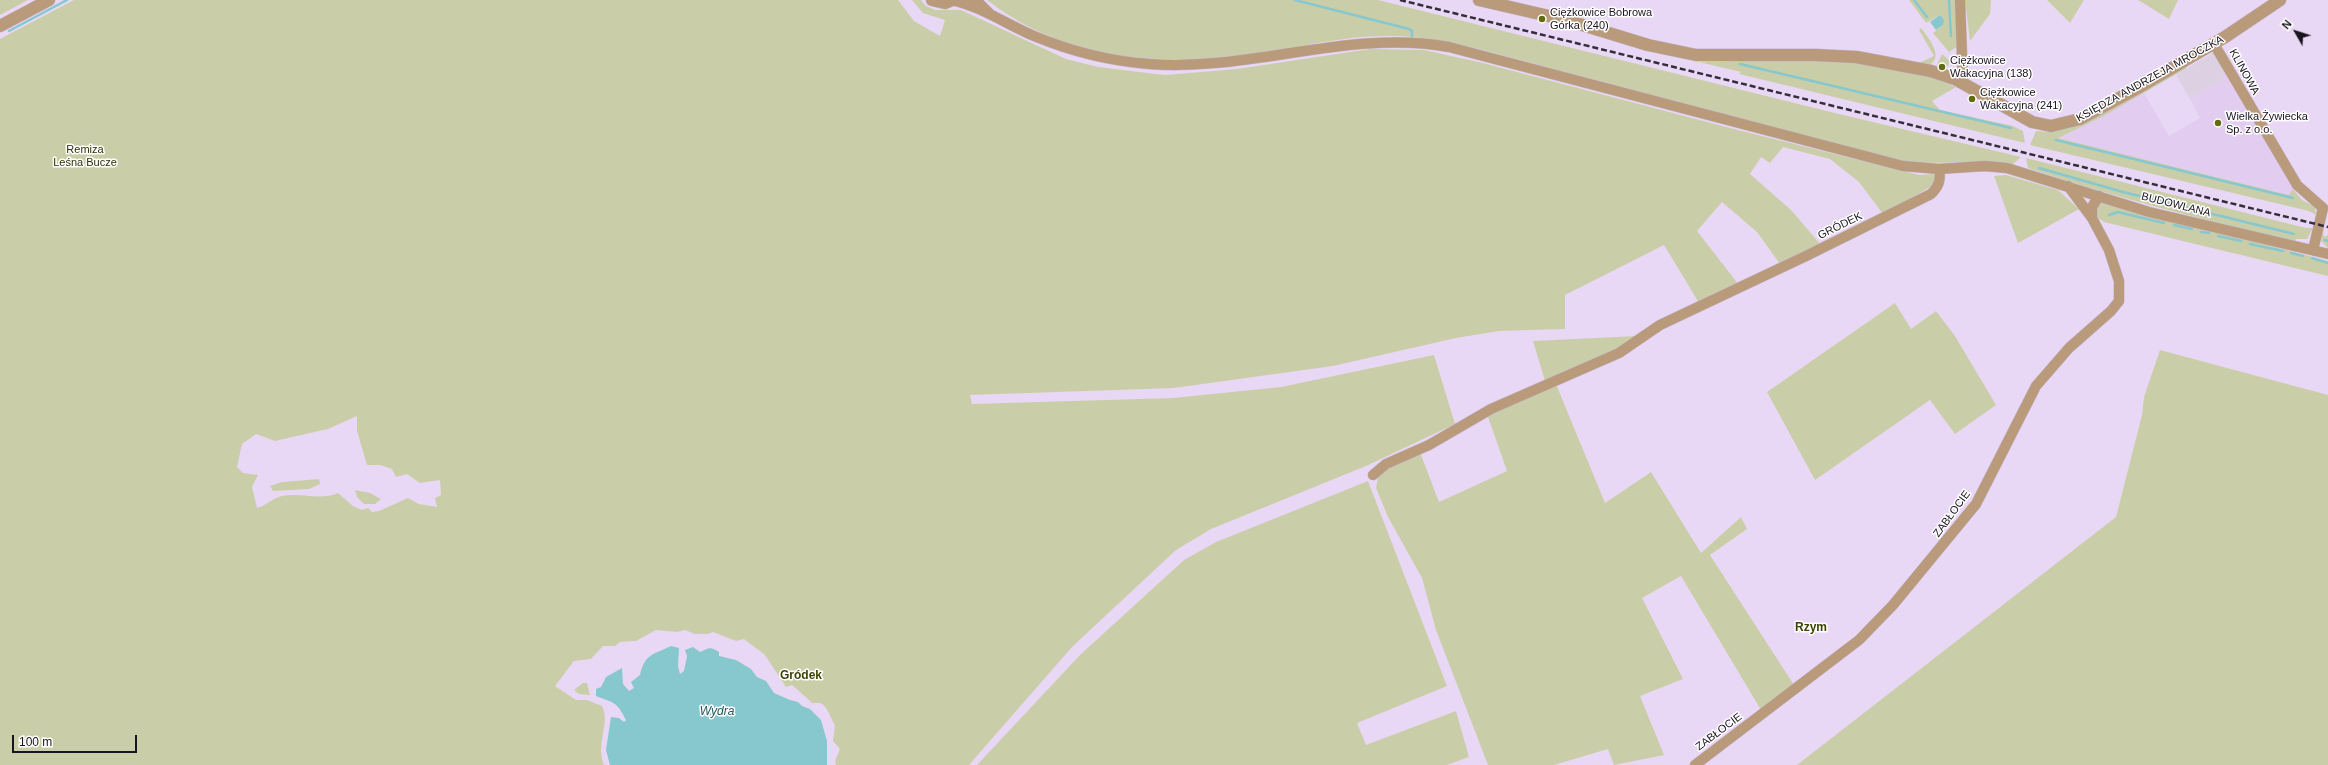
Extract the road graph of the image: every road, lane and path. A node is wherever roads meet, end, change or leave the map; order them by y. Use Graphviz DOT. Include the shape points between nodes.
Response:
graph roads {
  1 [pos="49,0"];
  2 [pos="932,0"];
  3 [pos="952,0"];
  4 [pos="976,0"];
  5 [pos="1479,0"];
  6 [pos="1960,0"];
  7 [pos="2280,0"];
  8 [pos="991,14"];
  9 [pos="0,26"];
  10 [pos="2214,44"];
  11 [pos="1963,83"];
  12 [pos="1939,169"];
  13 [pos="2068,186"];
  14 [pos="2099,196"];
  15 [pos="2092,218"];
  16 [pos="2313,250"];
  17 [pos="2328,254"];
  18 [pos="1373,474"];
  19 [pos="1695,765"];
  1 -- 9 [label="street"];
  2 -- 3 [label="street" via="945,3"];
  3 -- 8 [label="street"];
  4 -- 8 [label="street"];
  5 -- 11 [label="street, KSIĘDZA ANDRZEJA MROCZKA" via="1566,20 1648,45 1688,54 1815,55 1856,58 1931,71"];
  6 -- 11 [label="street"];
  7 -- 10 [label="street, KSIĘDZA ANDRZEJA MROCZKA"];
  8 -- 12 [label="street" via="1035,37 1073,50 1108,59 1148,64 1222,63 1380,42 1436,45 1481,54 1697,114 1903,166"];
  10 -- 11 [label="street, KSIĘDZA ANDRZEJA MROCZKA" via="2088,115 2061,126 2044,126 2032,122"];
  10 -- 16 [label="street, KLINOWA" via="2297,185 2323,208"];
  12 -- 13 [label="street, BUDOWLANA" via="1985,166 2020,172"];
  12 -- 18 [label="street, GRÓDEK" via="1941,179 1930,194 1660,325 1619,353 1491,409 1428,445 1386,464"];
  13 -- 14 [label="street, BUDOWLANA"];
  13 -- 15 [label="street, ZABŁOCIE"];
  14 -- 15 [label="street" via="2092,207"];
  14 -- 16 [label="street, BUDOWLANA" via="2149,212"];
  15 -- 19 [label="street, ZABŁOCIE" via="2109,250 2119,281 2119,301 2069,348 2036,386 1976,504 1893,605 1859,640"];
  16 -- 17 [label="street, BUDOWLANA"];
}
